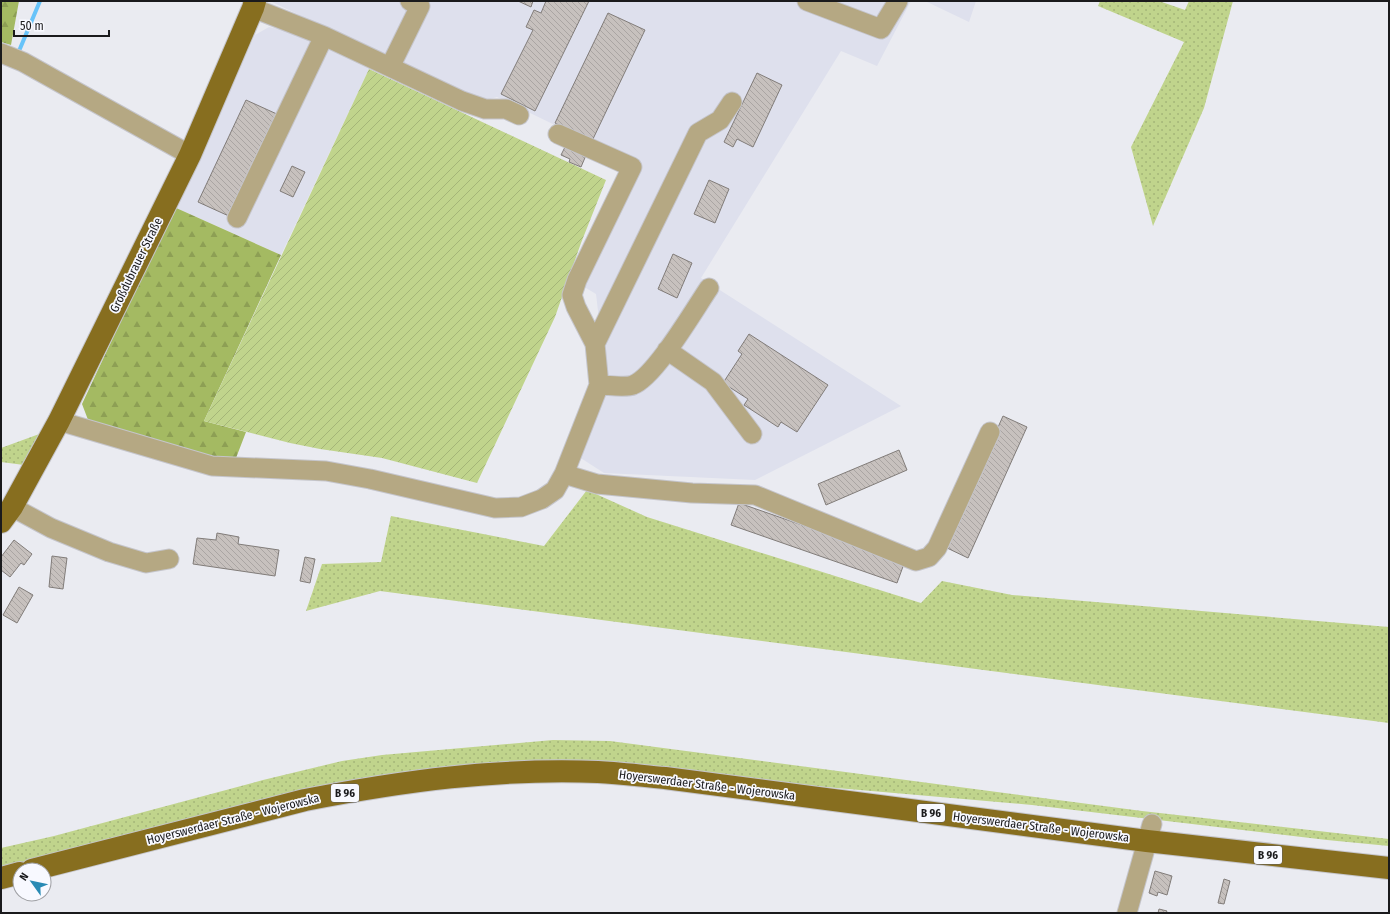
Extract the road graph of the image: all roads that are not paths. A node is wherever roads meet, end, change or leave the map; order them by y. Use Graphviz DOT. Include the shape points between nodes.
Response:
graph roads {
  1 [pos="410,1"];
  2 [pos="807,1"];
  3 [pos="898,1"];
  4 [pos="254,5"];
  5 [pos="324,36"];
  6 [pos="1,54"];
  7 [pos="390,67"];
  8 [pos="732,102"];
  9 [pos="519,115"];
  10 [pos="558,134"];
  11 [pos="190,155"];
  12 [pos="237,218"];
  13 [pos="709,288"];
  14 [pos="595,344"];
  15 [pos="667,350"];
  16 [pos="599,385"];
  17 [pos="59,422"];
  18 [pos="990,432"];
  19 [pos="752,434"];
  20 [pos="564,474"];
  21 [pos="6,514"];
  22 [pos="169,559"];
  23 [pos="1149,832"];
  24 [pos="52,865"];
  25 [pos="1389,868"];
  26 [pos="12,875"];
  27 [pos="1,878"];
  28 [pos="1127,913"];
  1 -- 7 [label="street" via="420,6"];
  2 -- 3 [label="street" via="881,29"];
  4 -- 5 [label="street"];
  4 -- 11 [label="main road, Großdubrauer Straße"];
  5 -- 7 [label="street"];
  5 -- 12 [label="street"];
  6 -- 11 [label="street" via="23,62"];
  7 -- 9 [label="street" via="462,102 485,109 506,109"];
  8 -- 14 [label="street" via="720,120 698,133"];
  10 -- 14 [label="street" via="632,167 572,295"];
  11 -- 17 [label="main road, Großdubrauer Straße"];
  13 -- 15 [label="street"];
  14 -- 16 [label="street"];
  15 -- 16 [label="street" via="643,380 631,386"];
  15 -- 19 [label="street" via="713,382"];
  16 -- 20 [label="street"];
  17 -- 20 [label="street" via="212,466 326,471 495,508 521,507 542,499 555,490"];
  17 -- 21 [label="main road, Großdubrauer Straße"];
  18 -- 20 [label="street" via="937,548 929,557 916,561 755,495 692,493 597,484"];
  21 -- 22 [label="street" via="146,563"];
  23 -- 24 [label="main road, Hoyerswerdaer Straße - Wojerowska / B 96" via="665,778 599,772 530,772 455,776 305,800"];
  23 -- 25 [label="main road, Hoyerswerdaer Straße - Wojerowska / B 96"];
  23 -- 28 [label="street"];
  26 -- 27 [label="main road"];
}
